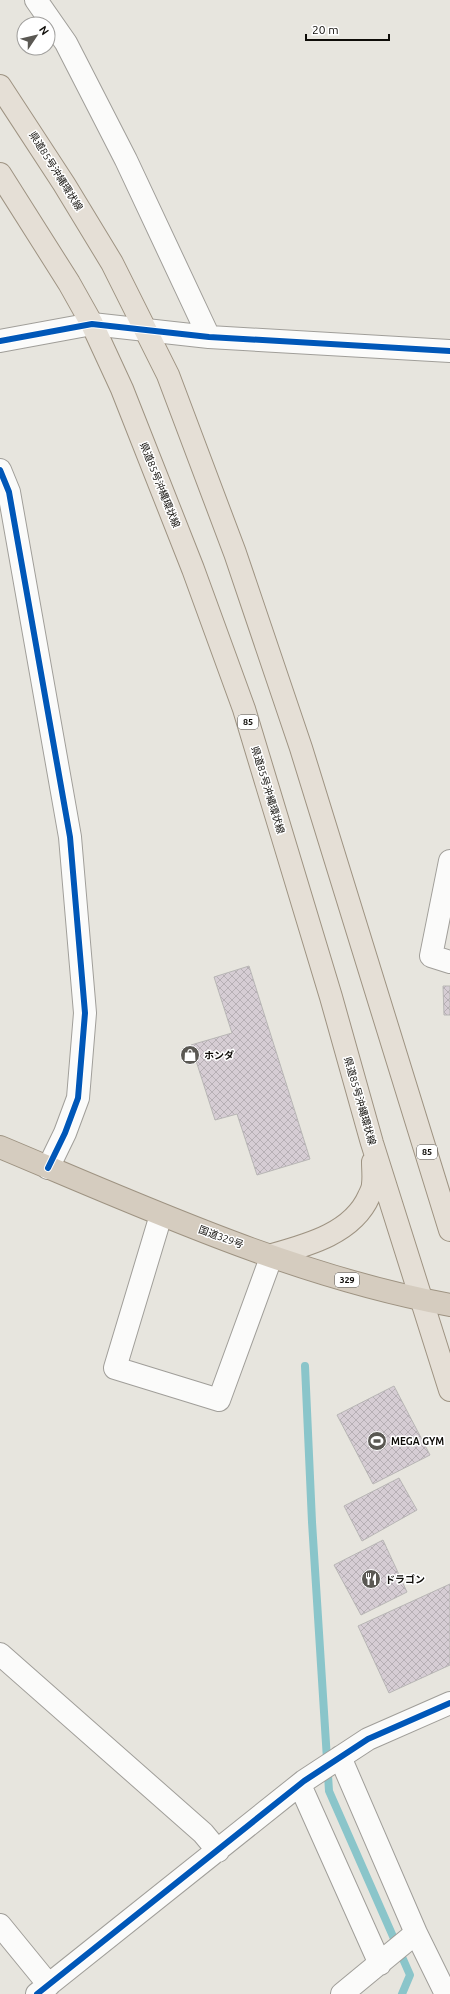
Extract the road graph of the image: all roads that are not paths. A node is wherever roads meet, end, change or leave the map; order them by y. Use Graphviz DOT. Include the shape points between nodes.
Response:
graph roads {
  1 [pos="36,0"];
  2 [pos="0,86"];
  3 [pos="0,174"];
  4 [pos="92,324"];
  5 [pos="146,329"];
  6 [pos="209,337"];
  7 [pos="0,341"];
  8 [pos="450,351"];
  9 [pos="0,470"];
  10 [pos="4,493"];
  11 [pos="450,861"];
  12 [pos="450,962"];
  13 [pos="372,1143"];
  14 [pos="0,1147"];
  15 [pos="48,1168"];
  16 [pos="161,1215"];
  17 [pos="450,1230"];
  18 [pos="272,1255"];
  19 [pos="423,1300"];
  20 [pos="450,1305"];
  21 [pos="450,1390"];
  22 [pos="0,1654"];
  23 [pos="450,1703"];
  24 [pos="339,1757"];
  25 [pos="302,1783"];
  26 [pos="218,1851"];
  27 [pos="0,1925"];
  28 [pos="414,1934"];
  29 [pos="380,1964"];
  30 [pos="43,1990"];
  31 [pos="342,1994"];
  32 [pos="446,1994"];
  1 -- 6 [label="street" via="66,43 119,146"];
  2 -- 5 [label="main road, 県道85号沖縄環状線 / 85" via="112,263"];
  3 -- 4 [label="main road, 県道85号沖縄環状線 / 85" via="69,282"];
  4 -- 5 [label="street"];
  4 -- 7 [label="street"];
  4 -- 13 [label="main road, 県道85号沖縄環状線 / 85" via="128,403 244,709 332,997"];
  5 -- 6 [label="street"];
  5 -- 17 [label="main road, 県道85号沖縄環状線 / 85" via="168,375 230,538 299,740"];
  6 -- 8 [label="street"];
  9 -- 10 [label="street"];
  10 -- 15 [label="street" via="70,837 85,1013 78,1098"];
  11 -- 12 [label="street" via="431,956"];
  13 -- 18 [label="main road" via="374,1186 366,1204 350,1222 340,1230 303,1246"];
  13 -- 19 [label="main road, 県道85号沖縄環状線 / 85"];
  14 -- 15 [label="highway, 国道329号 / 329"];
  15 -- 16 [label="highway, 国道329号 / 329"];
  16 -- 18 [label="highway, 国道329号 / 329"];
  16 -- 18 [label="street" via="115,1368 219,1400"];
  18 -- 19 [label="highway, 国道329号 / 329" via="344,1280"];
  19 -- 20 [label="highway, 国道329号 / 329"];
  19 -- 21 [label="main road, 県道85号沖縄環状線 / 85"];
  22 -- 26 [label="street" via="203,1833"];
  23 -- 24 [label="street" via="368,1739"];
  24 -- 25 [label="street"];
  24 -- 28 [label="street"];
  25 -- 26 [label="street"];
  25 -- 29 [label="street"];
  26 -- 30 [label="street"];
  27 -- 30 [label="street"];
  28 -- 29 [label="street"];
  28 -- 32 [label="street"];
  29 -- 31 [label="street"];
}
